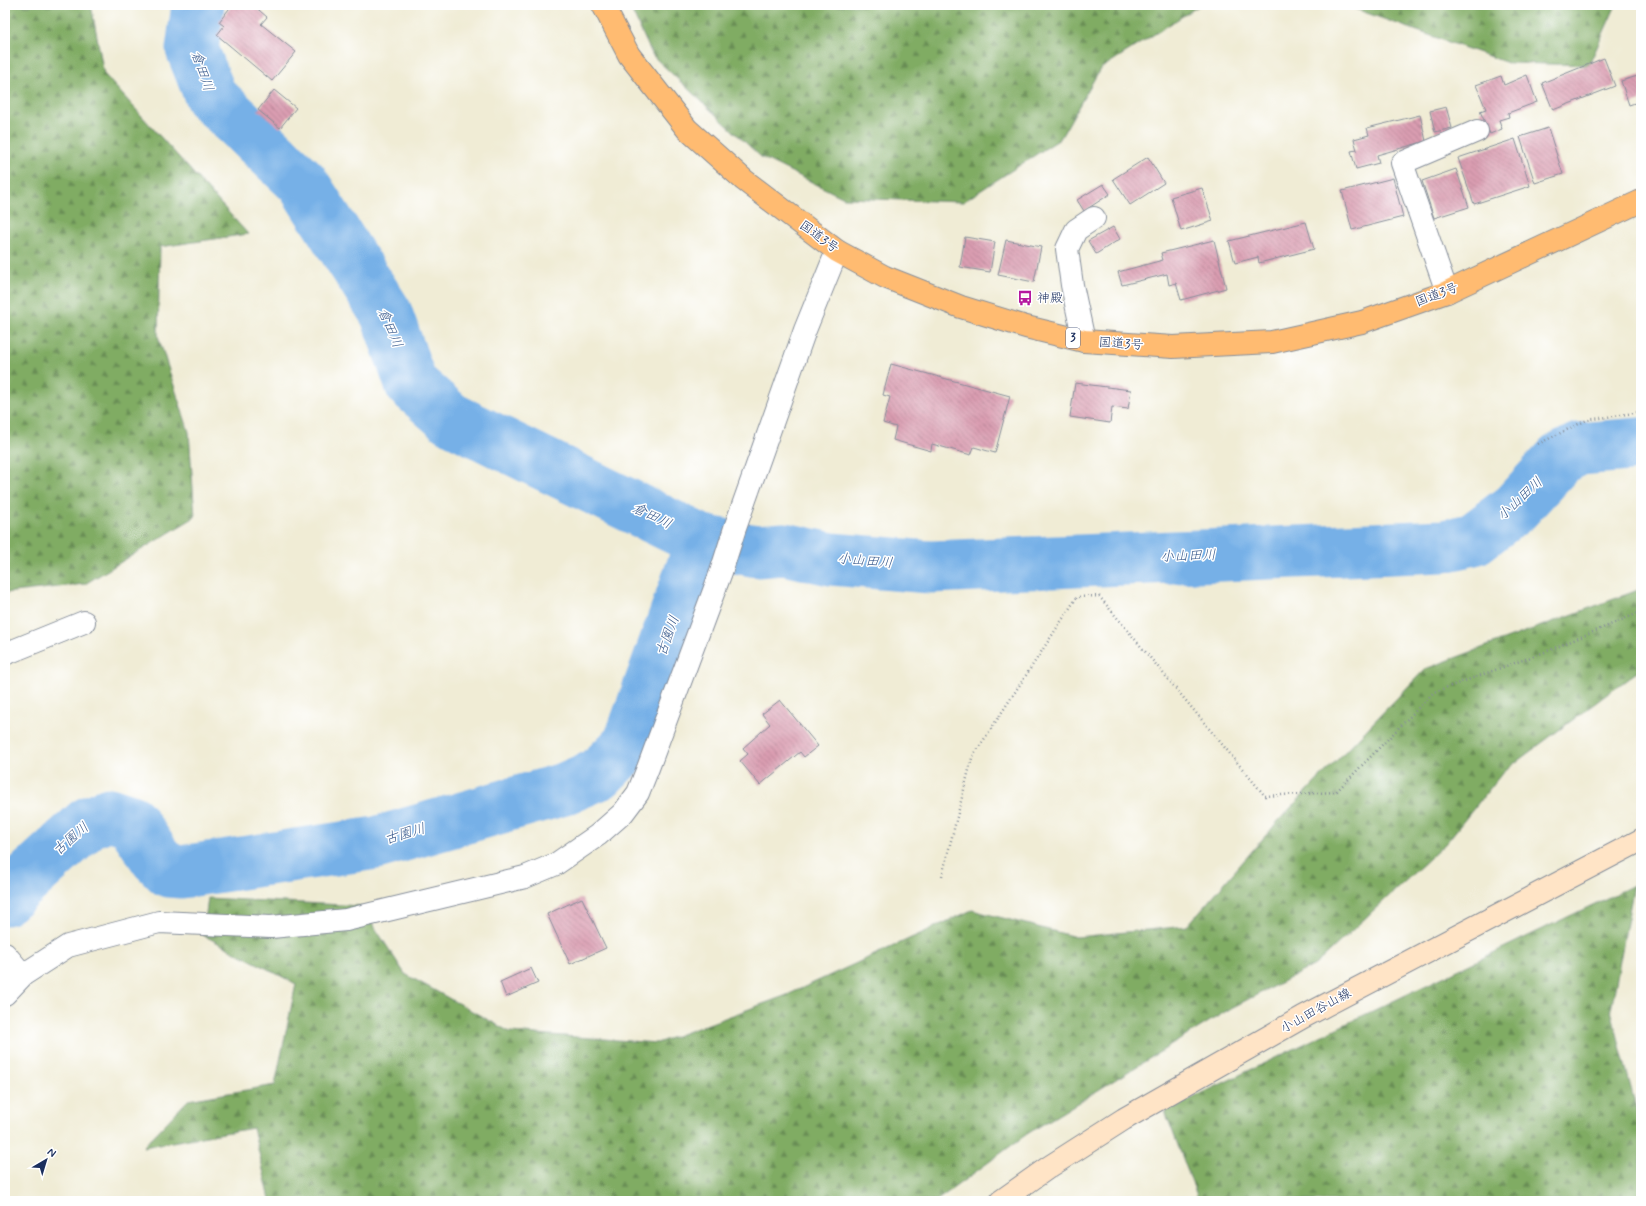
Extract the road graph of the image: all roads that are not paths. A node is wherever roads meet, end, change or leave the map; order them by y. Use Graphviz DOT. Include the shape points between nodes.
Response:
graph roads {
  1 [pos="603,5"];
  2 [pos="1477,131"];
  3 [pos="1641,201"];
  4 [pos="1094,218"];
  5 [pos="837,251"];
  6 [pos="1447,292"];
  7 [pos="1084,341"];
  8 [pos="84,622"];
  9 [pos="5,654"];
  10 [pos="1641,840"];
  11 [pos="5,954"];
  12 [pos="23,975"];
  13 [pos="5,994"];
  14 [pos="1001,1201"];
  1 -- 5 [label="highway, 国道3号 / 3" via="629,55 687,129 744,180"];
  2 -- 6 [label="street" via="1402,163"];
  3 -- 6 [label="highway, 国道3号 / 3"];
  4 -- 7 [label="street" via="1076,230 1067,249"];
  5 -- 7 [label="highway, 国道3号 / 3" via="885,277 961,307 1026,328"];
  5 -- 12 [label="street" via="638,793 623,813 598,835 556,864 525,878 346,920 270,927 159,922 68,946"];
  6 -- 7 [label="highway, 国道3号 / 3" via="1362,322 1272,342 1173,348"];
  8 -- 9 [label="street"];
  10 -- 14 [label="main road, 小山田谷山線" via="1303,1017 1124,1119"];
  11 -- 12 [label="street"];
  12 -- 13 [label="street"];
}
